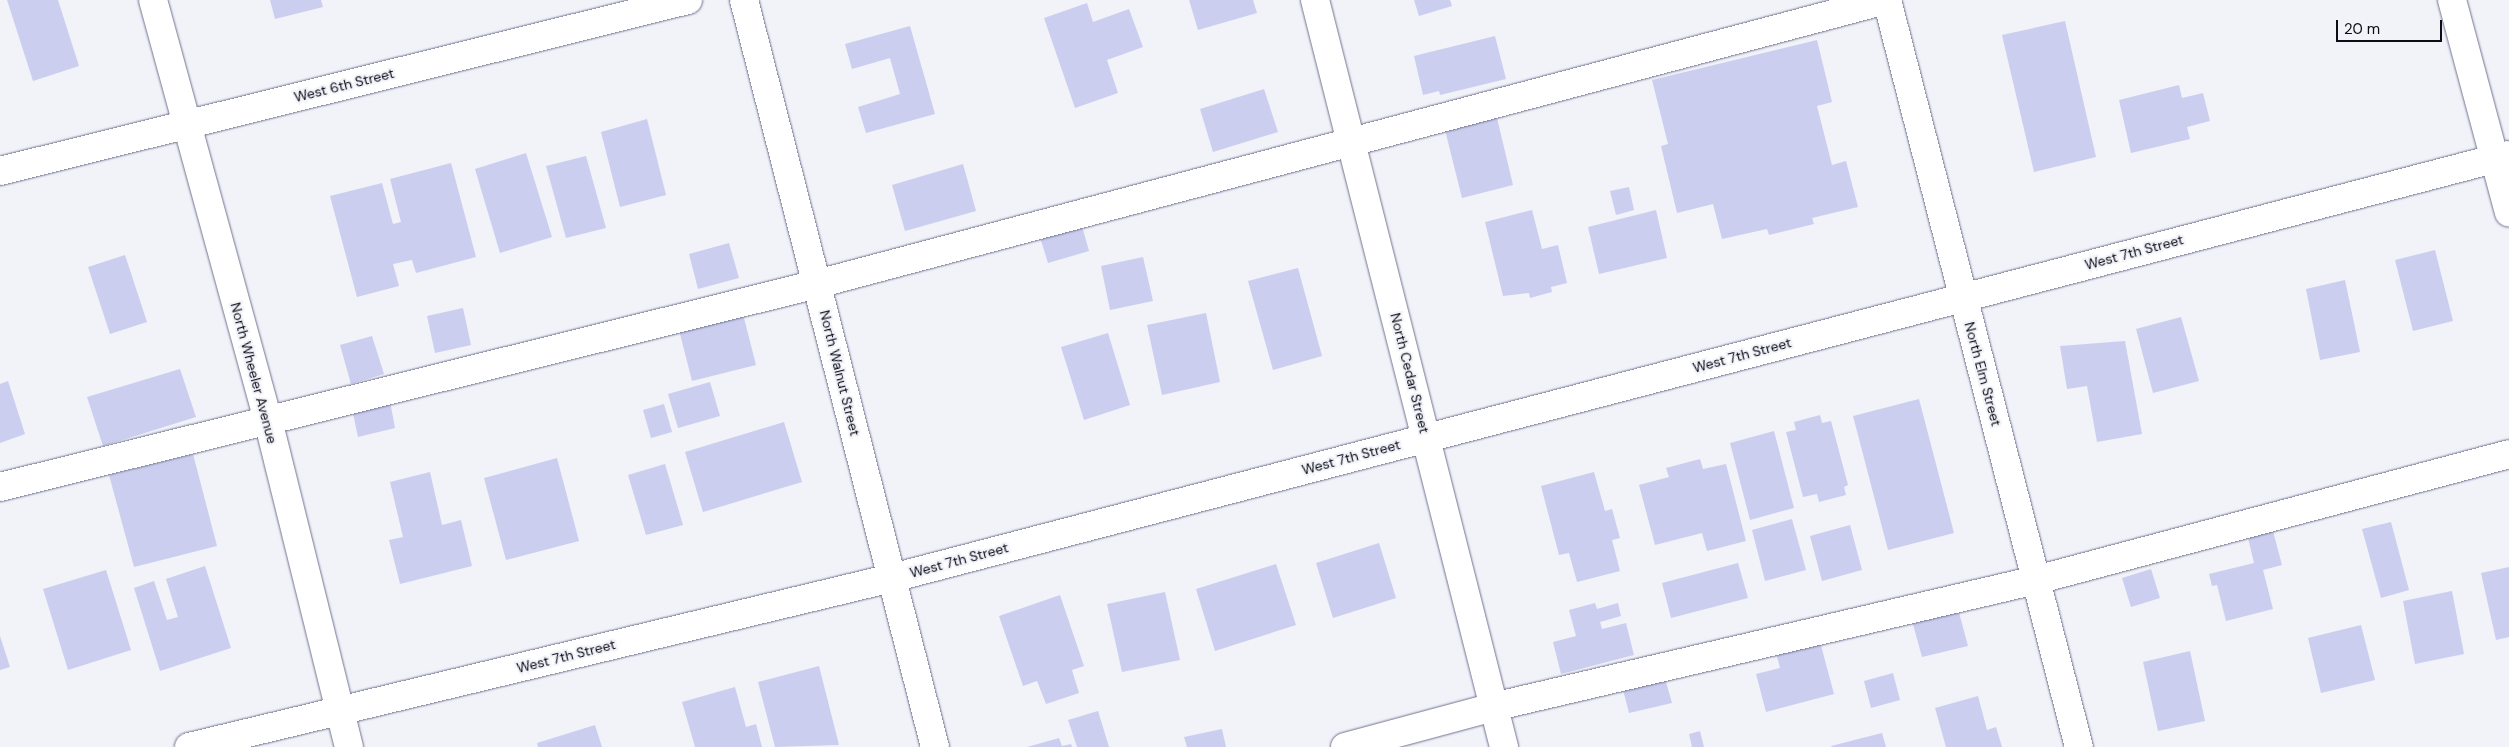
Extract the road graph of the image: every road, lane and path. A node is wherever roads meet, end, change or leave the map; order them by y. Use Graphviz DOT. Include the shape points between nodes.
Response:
graph roads {
  1 [pos="153,0"];
  2 [pos="688,0"];
  3 [pos="744,0"];
  4 [pos="1315,0"];
  5 [pos="1886,0"];
  6 [pos="2452,0"];
  7 [pos="186,124"];
  8 [pos="1351,142"];
  9 [pos="2502,157"];
  10 [pos="0,171"];
  11 [pos="2509,212"];
  12 [pos="817,284"];
  13 [pos="1963,297"];
  14 [pos="268,420"];
  15 [pos="1426,438"];
  16 [pos="2509,454"];
  17 [pos="0,487"];
  18 [pos="892,578"];
  19 [pos="2036,580"];
  20 [pos="1493,707"];
  21 [pos="340,711"];
  22 [pos="189,747"];
  23 [pos="349,747"];
  24 [pos="935,747"];
  25 [pos="1345,747"];
  26 [pos="1504,747"];
  27 [pos="2079,747"];
  1 -- 7 [label="street, North Wheeler Avenue"];
  2 -- 7 [label="street, West 6th Street"];
  3 -- 12 [label="street, North Walnut Street"];
  4 -- 8 [label="street, North Cedar Street"];
  5 -- 8 [label="street"];
  5 -- 13 [label="street, North Elm Street"];
  6 -- 9 [label="street"];
  7 -- 10 [label="street, West 6th Street"];
  7 -- 14 [label="street, North Wheeler Avenue"];
  8 -- 12 [label="street"];
  8 -- 15 [label="street, North Cedar Street"];
  9 -- 11 [label="street"];
  9 -- 13 [label="street, West 7th Street"];
  12 -- 14 [label="street"];
  12 -- 18 [label="street, North Walnut Street"];
  13 -- 15 [label="street, West 7th Street"];
  13 -- 19 [label="street, North Elm Street"];
  14 -- 17 [label="street"];
  14 -- 21 [label="street, North Wheeler Avenue"];
  15 -- 18 [label="street, West 7th Street"];
  15 -- 20 [label="street, North Cedar Street"];
  16 -- 19 [label="street"];
  18 -- 21 [label="street, West 7th Street"];
  18 -- 24 [label="street, North Walnut Street"];
  19 -- 20 [label="street"];
  19 -- 27 [label="street, North Elm Street"];
  20 -- 25 [label="street"];
  20 -- 26 [label="street, North Cedar Street"];
  21 -- 22 [label="street, West 7th Street"];
  21 -- 23 [label="street, North Wheeler Avenue"];
}
